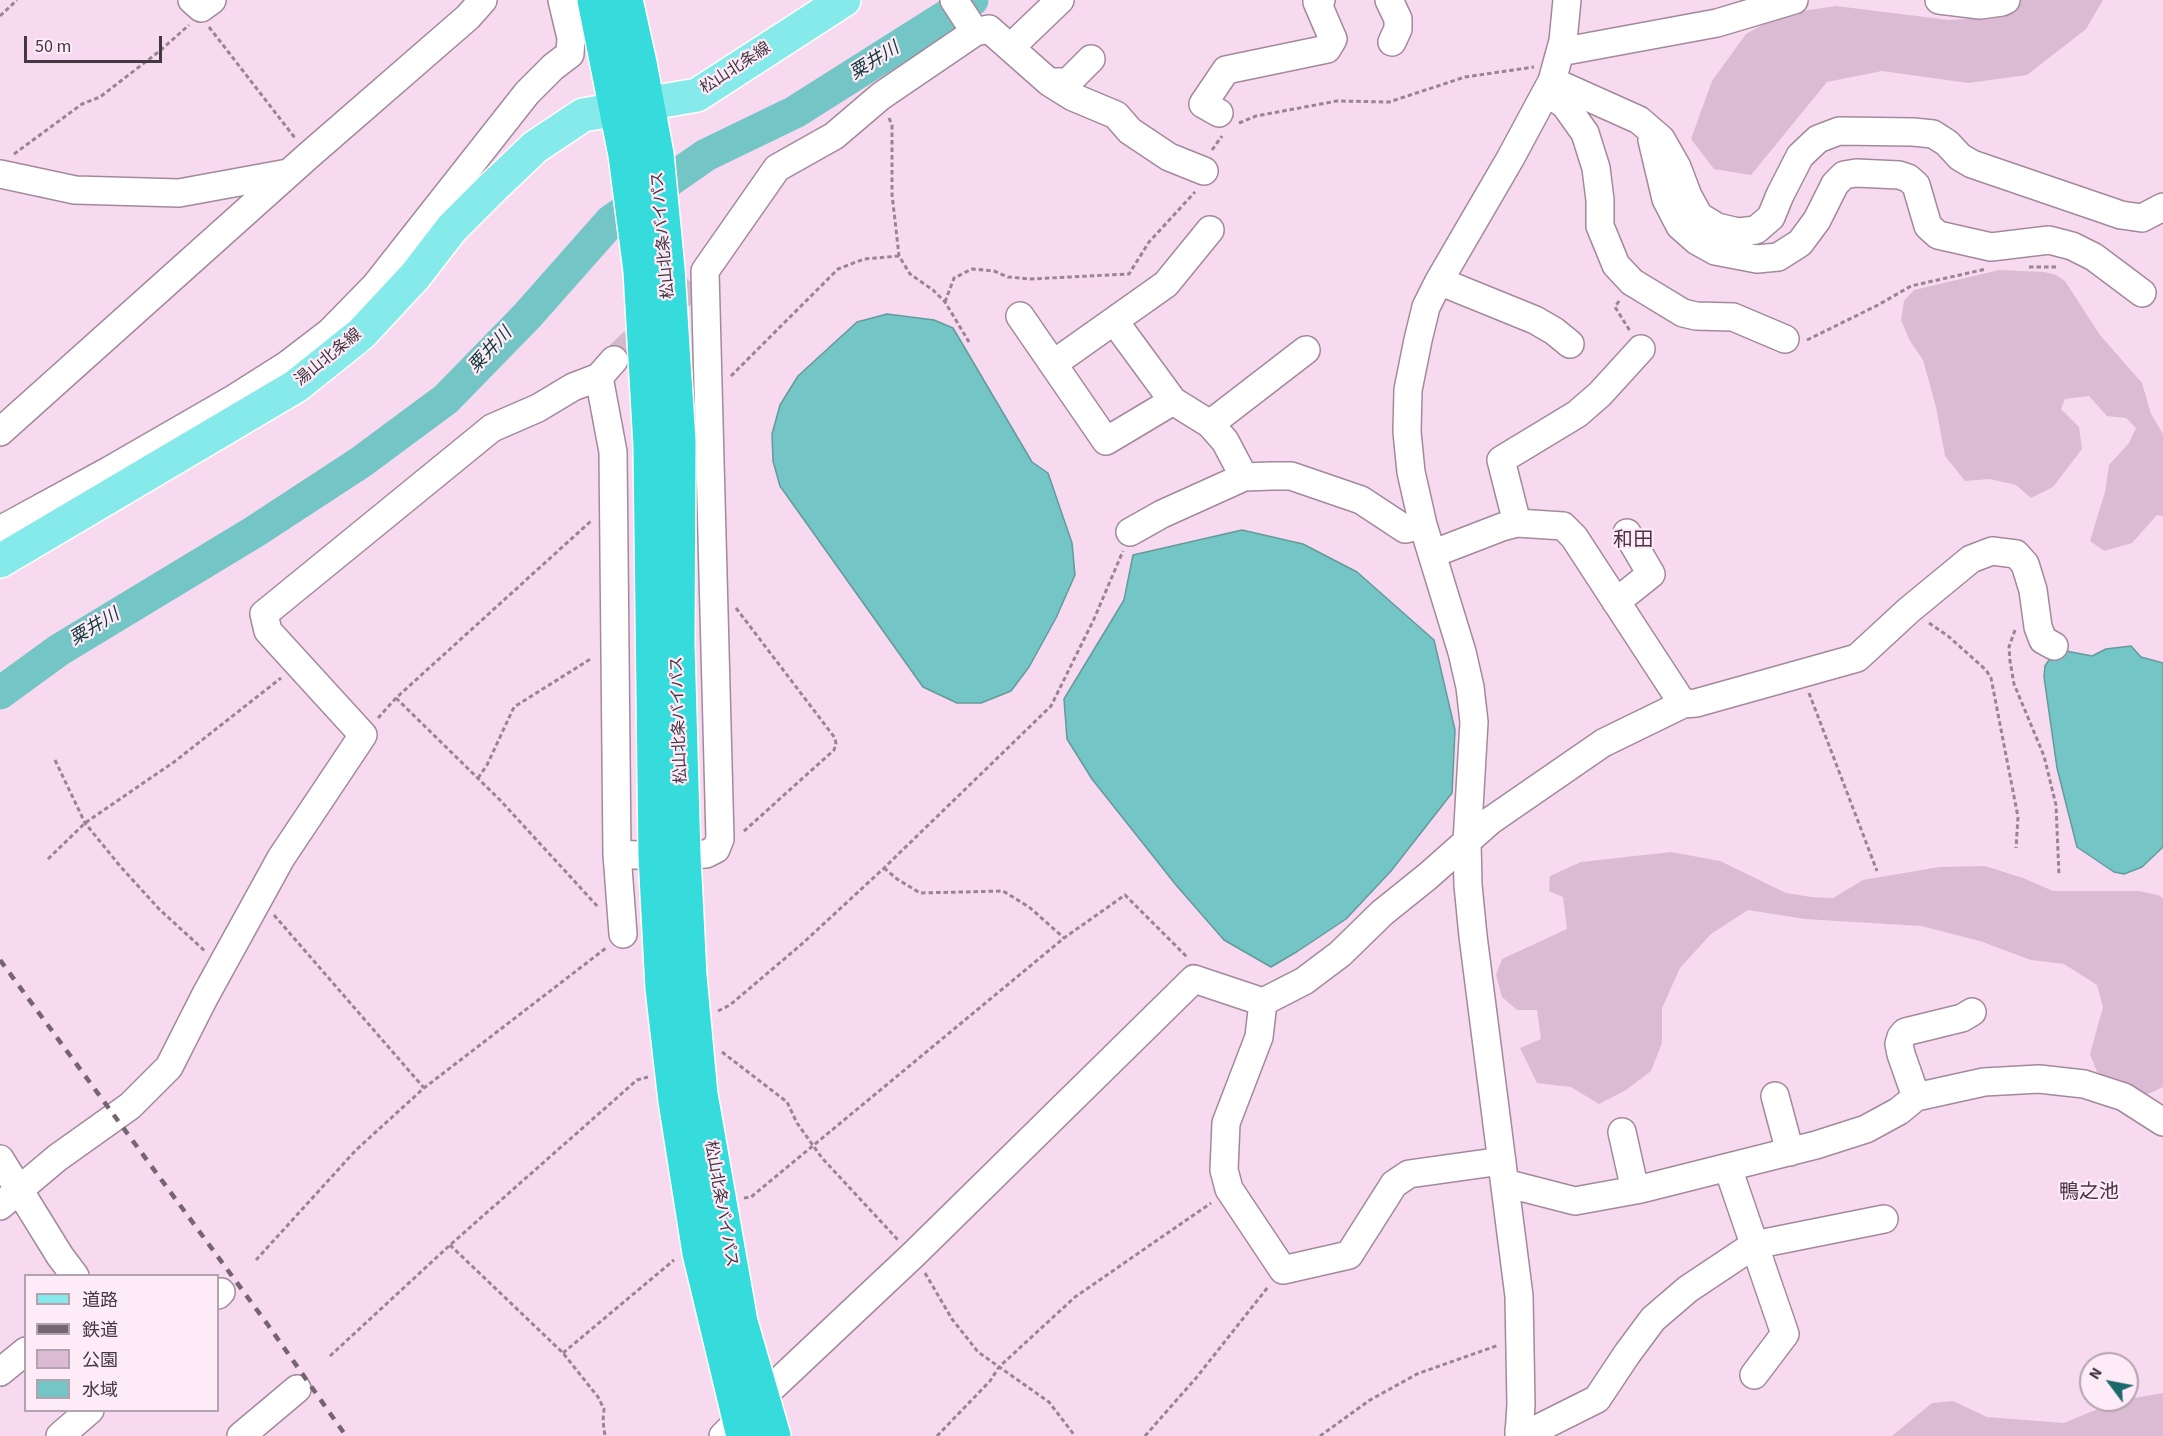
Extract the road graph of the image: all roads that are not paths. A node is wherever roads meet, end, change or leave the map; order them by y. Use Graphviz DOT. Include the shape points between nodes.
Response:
graph roads {
  1 [pos="483,0"];
  2 [pos="562,0"];
  3 [pos="594,0"];
  4 [pos="626,0"];
  5 [pos="844,0"];
  6 [pos="954,0"];
  7 [pos="1060,0"];
  8 [pos="1321,0"];
  9 [pos="1389,0"];
  10 [pos="1567,0"];
  11 [pos="1794,0"];
  12 [pos="1939,0"];
  13 [pos="2006,0"];
  14 [pos="974,29"];
  15 [pos="1392,42"];
  16 [pos="1011,47"];
  17 [pos="605,52"];
  18 [pos="570,54"];
  19 [pos="1091,59"];
  20 [pos="1554,74"];
  21 [pos="1049,82"];
  22 [pos="632,106"];
  23 [pos="1225,125"];
  24 [pos="1649,129"];
  25 [pos="299,164"];
  26 [pos="5,166"];
  27 [pos="1204,171"];
  28 [pos="2163,207"];
  29 [pos="1207,241"];
  30 [pos="1439,281"];
  31 [pos="2142,293"];
  32 [pos="1030,319"];
  33 [pos="1115,322"];
  34 [pos="1785,339"];
  35 [pos="1569,344"];
  36 [pos="1641,349"];
  37 [pos="1305,350"];
  38 [pos="1053,364"];
  39 [pos="1173,401"];
  40 [pos="1210,424"];
  41 [pos="0,432"];
  42 [pos="1244,477"];
  43 [pos="116,479"];
  44 [pos="1517,523"];
  45 [pos="1423,525"];
  46 [pos="0,530"];
  47 [pos="1130,532"];
  48 [pos="1627,533"];
  49 [pos="1432,554"];
  50 [pos="0,561"];
  51 [pos="1666,585"];
  52 [pos="1622,610"];
  53 [pos="2054,646"];
  54 [pos="1683,704"];
  55 [pos="1467,842"];
  56 [pos="617,854"];
  57 [pos="669,856"];
  58 [pos="623,934"];
  59 [pos="1263,1002"];
  60 [pos="1972,1012"];
  61 [pos="684,1061"];
  62 [pos="1775,1096"];
  63 [pos="1916,1097"];
  64 [pos="2163,1122"];
  65 [pos="1622,1132"];
  66 [pos="1790,1152"];
  67 [pos="0,1159"];
  68 [pos="1728,1168"];
  69 [pos="1504,1172"];
  70 [pos="1635,1190"];
  71 [pos="10,1198"];
  72 [pos="1884,1219"];
  73 [pos="1754,1245"];
  74 [pos="74,1274"];
  75 [pos="24,1353"];
  76 [pos="0,1372"];
  77 [pos="1754,1375"];
  78 [pos="297,1389"];
  79 [pos="762,1396"];
  80 [pos="88,1412"];
  81 [pos="735,1431"];
  82 [pos="1519,1433"];
  83 [pos="60,1436"];
  84 [pos="241,1436"];
  85 [pos="774,1436"];
  1 -- 25 [label="street"];
  2 -- 18 [label="street" via="571,38"];
  3 -- 17 [label="highway, 松山北条バイパス"];
  4 -- 22 [label="highway, 松山北条バイパス"];
  5 -- 22 [label="main road, 松山北条線" via="697,95"];
  6 -- 14 [label="street"];
  7 -- 16 [label="street"];
  8 -- 23 [label="street" via="1317,2 1332,39 1327,49 1226,70 1203,104"];
  9 -- 15 [label="street" via="1398,19"];
  10 -- 20 [label="street" via="1563,41"];
  11 -- 20 [label="street"];
  12 -- 13 [label="street" via="1980,5"];
  14 -- 16 [label="street" via="990,29"];
  14 -- 57 [label="street" via="881,96 834,136 777,168 702,274 709,375 720,838 716,849 706,854"];
  16 -- 21 [label="street"];
  17 -- 18 [label="street"];
  17 -- 22 [label="highway, 松山北条バイパス"];
  18 -- 43 [label="street" via="527,93 375,286 330,332"];
  19 -- 21 [label="street" via="1068,82"];
  20 -- 24 [label="street"];
  20 -- 30 [label="street"];
  20 -- 34 [label="street" via="1565,105 1585,133 1596,168 1600,226 1616,265 1632,282 1683,313 1733,318"];
  21 -- 27 [label="street" via="1116,115 1130,131 1169,157"];
  22 -- 43 [label="main road, 湯山北条線" via="583,115 535,147 452,228 415,276 360,334 296,386"];
  22 -- 57 [label="highway, 松山北条バイパス" via="654,270 650,446"];
  24 -- 28 [label="street" via="1661,139 1699,216 1717,227 1738,232 1756,230 1771,218 1800,156 1818,139 1839,131 1933,134 1972,164 2121,215 2142,218"];
  24 -- 31 [label="street" via="1666,199 1680,226 1715,251 1757,260 1778,257 1800,243 1844,175 1899,175 1916,185 1928,226 1938,236 1991,247 2049,240 2072,246 2094,257"];
  25 -- 26 [label="street" via="179,193 75,190"];
  25 -- 41 [label="street"];
  29 -- 33 [label="street" via="1166,284"];
  30 -- 35 [label="street" via="1535,320"];
  30 -- 45 [label="street" via="1426,307 1408,390 1411,472"];
  32 -- 38 [label="street"];
  33 -- 38 [label="street"];
  33 -- 39 [label="street"];
  36 -- 44 [label="street" via="1577,414 1501,460"];
  37 -- 40 [label="street"];
  38 -- 39 [label="street" via="1106,441"];
  39 -- 40 [label="street"];
  40 -- 42 [label="street" via="1225,441"];
  42 -- 45 [label="street" via="1291,477 1361,500 1405,529"];
  42 -- 47 [label="street"];
  43 -- 46 [label="street"];
  43 -- 50 [label="main road, 湯山北条線"];
  44 -- 49 [label="street"];
  44 -- 52 [label="street" via="1563,526 1575,537"];
  45 -- 49 [label="street"];
  48 -- 52 [label="street" via="1652,574"];
  49 -- 55 [label="street" via="1470,687 1474,722"];
  51 -- 52 [label="street"];
  52 -- 54 [label="street"];
  53 -- 54 [label="street" via="2043,639 2038,627 2025,564 2016,554 1992,551 1971,559 1857,658"];
  54 -- 55 [label="street" via="1603,743 1490,821"];
  55 -- 59 [label="street" via="1340,954 1304,981"];
  55 -- 69 [label="street" via="1473,936"];
  56 -- 57 [label="street"];
  56 -- 58 [label="street"];
  56 -- 71 [label="street" via="613,453 607,368 538,408 492,428 264,614 268,631 363,735 281,858 169,1067 130,1106 57,1158"];
  57 -- 61 [label="highway, 松山北条バイパス" via="693,1013"];
  57 -- 61 [label="highway, 松山北条バイパス" via="662,988"];
  59 -- 69 [label="street" via="1259,1037 1226,1123 1224,1170 1229,1189 1283,1270 1349,1255 1394,1184 1409,1174"];
  59 -- 79 [label="street" via="1194,979 913,1255"];
  60 -- 63 [label="street" via="1901,1036 1901,1054"];
  61 -- 79 [label="highway, 松山北条バイパス" via="701,1094 741,1322"];
  61 -- 81 [label="highway, 松山北条バイパス" via="699,1253"];
  62 -- 66 [label="street"];
  63 -- 64 [label="street" via="1984,1082 2039,1079 2084,1084 2124,1097"];
  63 -- 66 [label="street" via="1866,1129"];
  65 -- 70 [label="street"];
  66 -- 68 [label="street"];
  67 -- 71 [label="street"];
  68 -- 70 [label="street"];
  68 -- 73 [label="street"];
  69 -- 70 [label="street" via="1575,1201"];
  69 -- 82 [label="street" via="1519,1296"];
  71 -- 74 [label="street"];
  72 -- 73 [label="street"];
  73 -- 77 [label="street" via="1785,1334"];
  73 -- 82 [label="street" via="1688,1288 1653,1319 1597,1399 1537,1429"];
  75 -- 76 [label="street"];
  78 -- 84 [label="street"];
  79 -- 81 [label="street"];
  79 -- 85 [label="highway, 松山北条バイパス"];
  80 -- 83 [label="street"];
}
